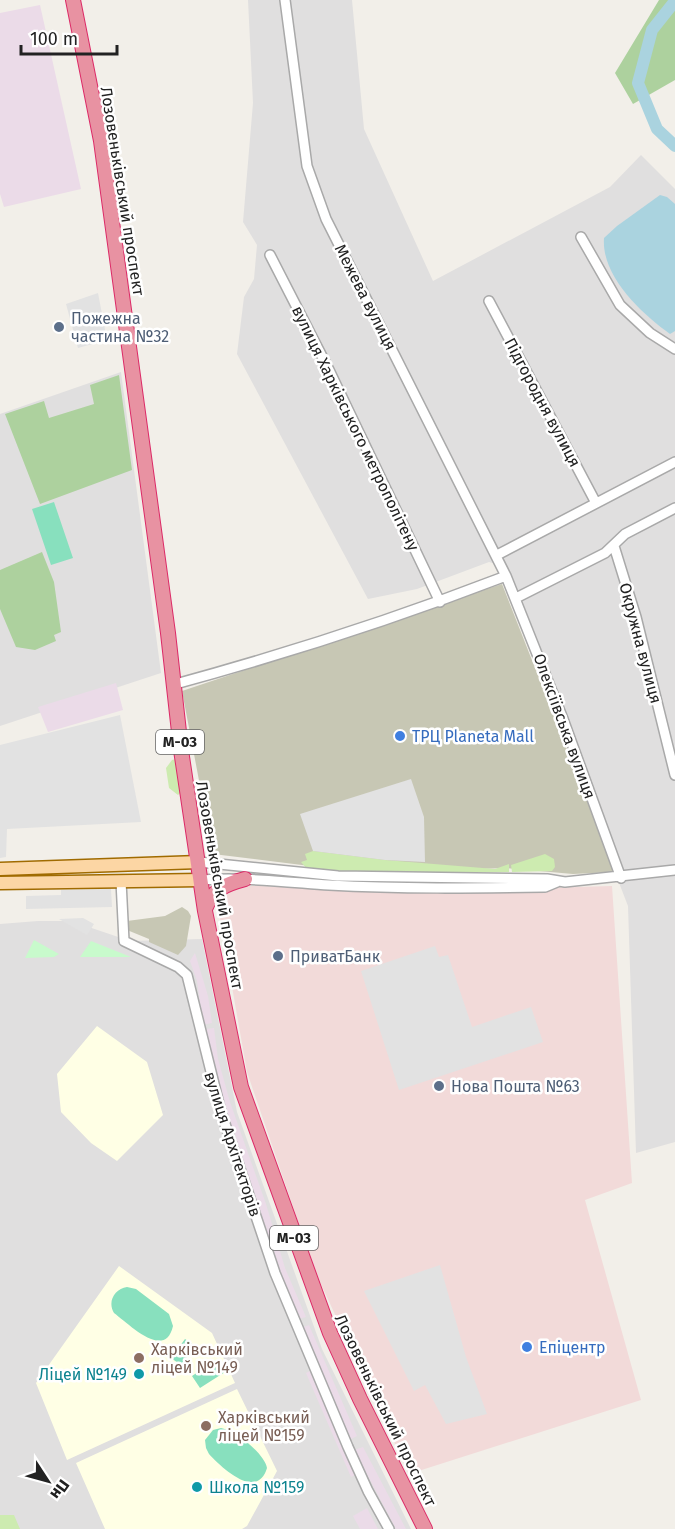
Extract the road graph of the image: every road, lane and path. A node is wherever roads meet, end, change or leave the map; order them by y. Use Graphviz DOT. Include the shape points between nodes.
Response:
graph roads {
  1 [pos="73,0"];
  2 [pos="285,0"];
  3 [pos="580,237"];
  4 [pos="270,255"];
  5 [pos="489,301"];
  6 [pos="675,349"];
  7 [pos="675,462"];
  8 [pos="596,503"];
  9 [pos="675,508"];
  10 [pos="614,546"];
  11 [pos="497,555"];
  12 [pos="507,576"];
  13 [pos="516,598"];
  14 [pos="440,602"];
  15 [pos="172,685"];
  16 [pos="675,775"];
  17 [pos="199,862"];
  18 [pos="1,869"];
  19 [pos="675,870"];
  20 [pos="285,876"];
  21 [pos="621,878"];
  22 [pos="245,879"];
  23 [pos="201,880"];
  24 [pos="121,881"];
  25 [pos="0,884"];
  26 [pos="205,909"];
  27 [pos="389,1529"];
  28 [pos="425,1529"];
  1 -- 15 [label="highway, Лозовеньківський проспект / М-03" via="101,141"];
  2 -- 11 [label="street, Межева вулиця" via="308,166 326,219"];
  3 -- 6 [label="street" via="620,305 650,333"];
  4 -- 14 [label="street, вулиця Харківського метрополітену"];
  5 -- 8 [label="street, Підгородня вулиця"];
  7 -- 8 [label="street"];
  8 -- 11 [label="street"];
  9 -- 10 [label="street" via="625,534"];
  10 -- 13 [label="street"];
  10 -- 16 [label="street, Окружна вулиця" via="636,616"];
  11 -- 12 [label="street, Межева вулиця"];
  12 -- 13 [label="street, Олексіївська вулиця"];
  12 -- 14 [label="street"];
  13 -- 21 [label="street, Олексіївська вулиця"];
  14 -- 15 [label="street" via="252,664"];
  15 -- 17 [label="highway, Лозовеньківський проспект / М-03"];
  17 -- 18 [label="main road"];
  17 -- 20 [label="street"];
  17 -- 23 [label="highway, Лозовеньківський проспект / М-03"];
  19 -- 21 [label="street"];
  20 -- 21 [label="street" via="558,882"];
  20 -- 22 [label="street"];
  22 -- 23 [label="street"];
  22 -- 26 [label="highway" via="221,887"];
  23 -- 24 [label="main road"];
  23 -- 26 [label="highway, Лозовеньківський проспект / М-03"];
  24 -- 25 [label="main road"];
  24 -- 27 [label="street, вулиця Архітекторів" via="124,941 187,975 221,1112 275,1273 348,1447"];
  26 -- 28 [label="highway, Лозовеньківський проспект / М-03" via="249,1114 330,1333"];
}
